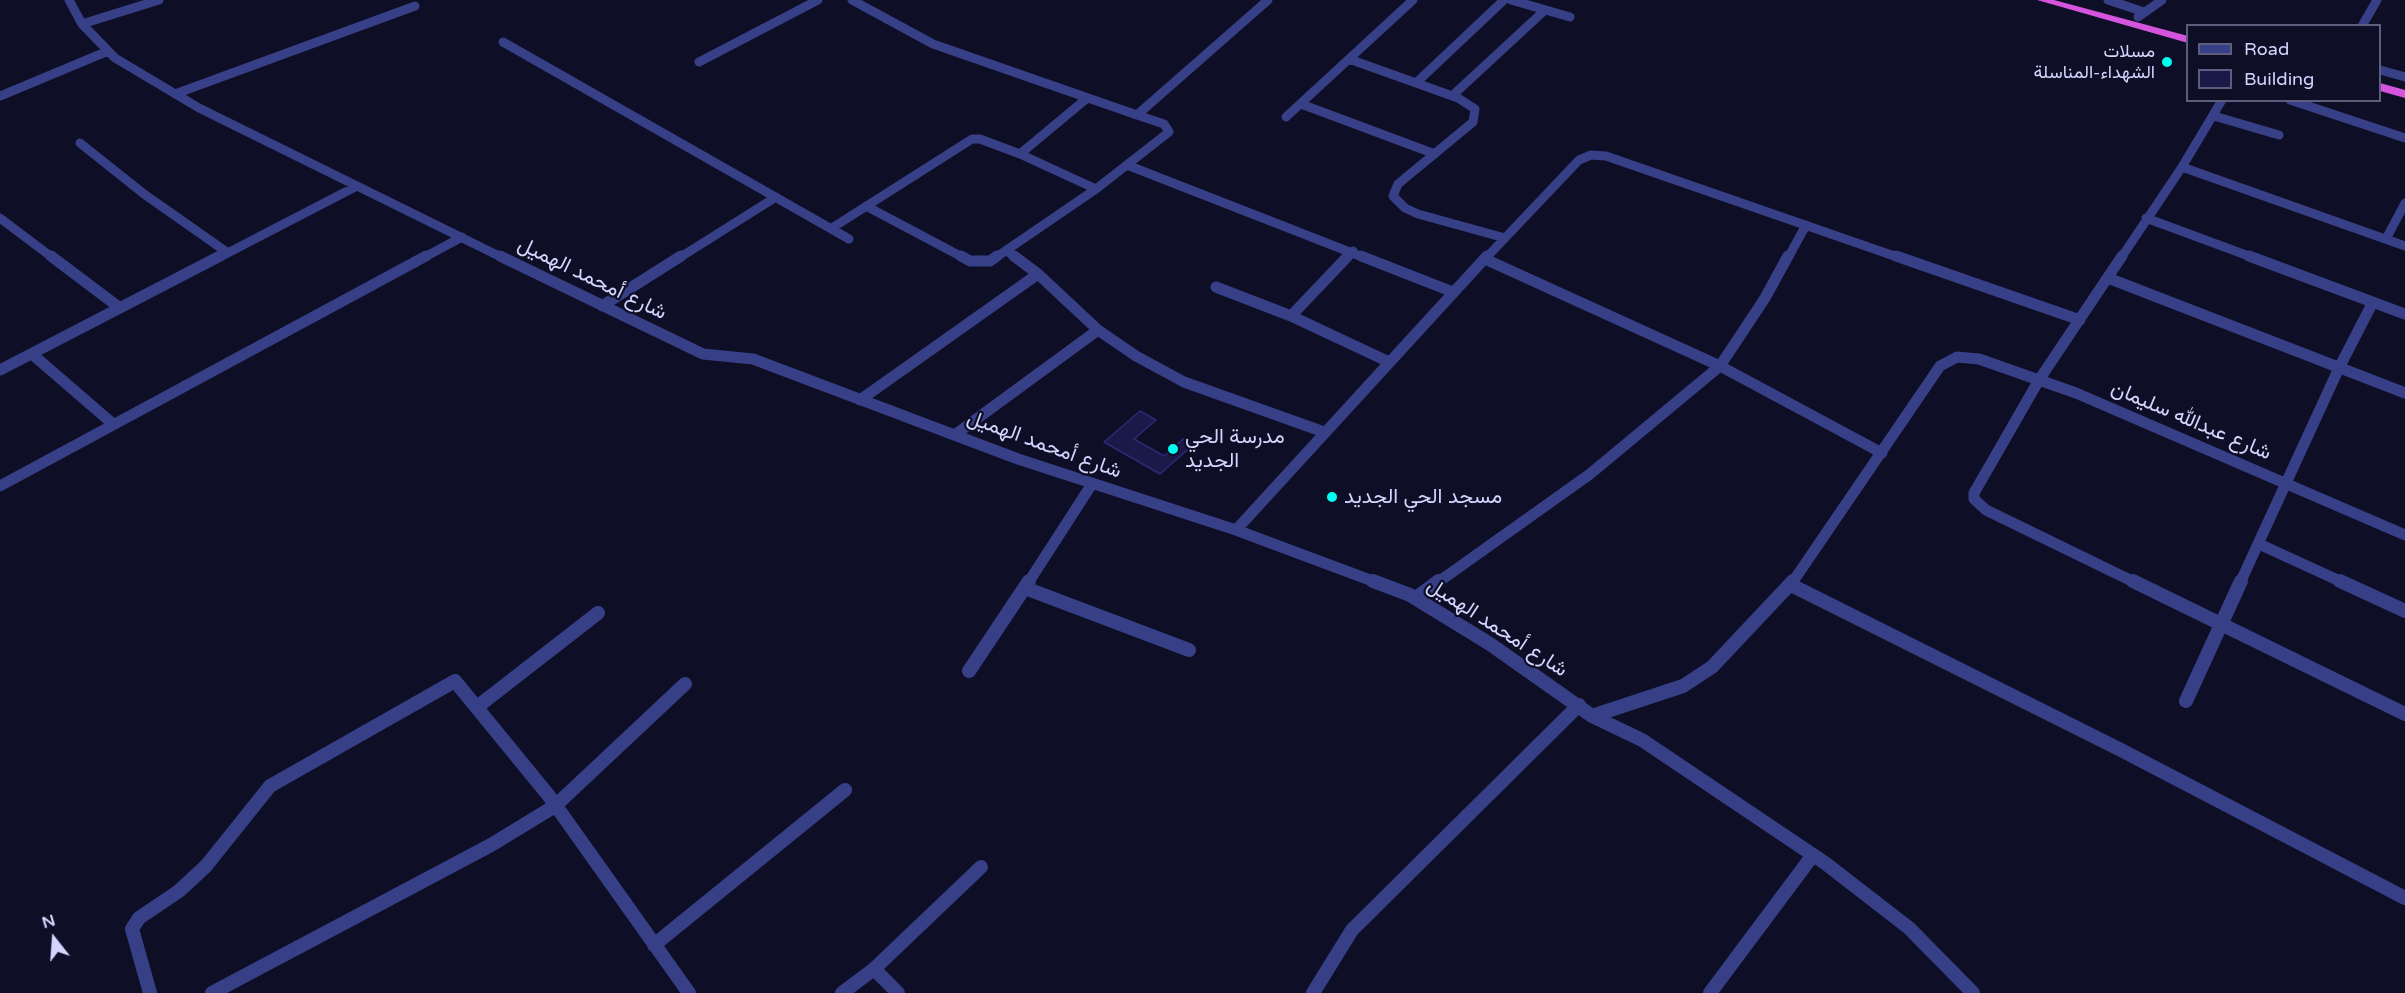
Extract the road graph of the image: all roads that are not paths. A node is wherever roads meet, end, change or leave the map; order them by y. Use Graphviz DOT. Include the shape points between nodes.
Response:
graph roads {
  1 [pos="69,0"];
  2 [pos="159,0"];
  3 [pos="818,0"];
  4 [pos="852,0"];
  5 [pos="1268,0"];
  6 [pos="1413,0"];
  7 [pos="1504,0"];
  8 [pos="1512,0"];
  9 [pos="2042,0"];
  10 [pos="2071,0"];
  11 [pos="2108,0"];
  12 [pos="2162,0"];
  13 [pos="2377,0"];
  14 [pos="415,6"];
  15 [pos="1545,10"];
  16 [pos="2140,15"];
  17 [pos="1570,17"];
  18 [pos="82,24"];
  19 [pos="2363,24"];
  20 [pos="2186,32"];
  21 [pos="2186,40"];
  22 [pos="503,42"];
  23 [pos="108,51"];
  24 [pos="1349,59"];
  25 [pos="699,62"];
  26 [pos="2381,71"];
  27 [pos="2405,77"];
  28 [pos="1416,82"];
  29 [pos="0,83"];
  30 [pos="2381,88"];
  31 [pos="4,94"];
  32 [pos="175,94"];
  33 [pos="2405,94"];
  34 [pos="1452,96"];
  35 [pos="2381,97"];
  36 [pos="1086,99"];
  37 [pos="2221,102"];
  38 [pos="2296,102"];
  39 [pos="1301,104"];
  40 [pos="2405,104"];
  41 [pos="1137,115"];
  42 [pos="2214,116"];
  43 [pos="1286,117"];
  44 [pos="2279,135"];
  45 [pos="2405,138"];
  46 [pos="80,143"];
  47 [pos="1020,154"];
  48 [pos="1434,154"];
  49 [pos="1127,165"];
  50 [pos="2182,167"];
  51 [pos="355,187"];
  52 [pos="1096,189"];
  53 [pos="776,197"];
  54 [pos="2405,203"];
  55 [pos="866,206"];
  56 [pos="0,218"];
  57 [pos="2146,218"];
  58 [pos="1806,225"];
  59 [pos="832,228"];
  60 [pos="462,237"];
  61 [pos="1504,238"];
  62 [pos="849,239"];
  63 [pos="2386,239"];
  64 [pos="2405,246"];
  65 [pos="1007,251"];
  66 [pos="1353,251"];
  67 [pos="228,253"];
  68 [pos="1485,259"];
  69 [pos="1038,274"];
  70 [pos="2108,278"];
  71 [pos="1216,287"];
  72 [pos="1453,292"];
  73 [pos="2373,302"];
  74 [pos="602,306"];
  75 [pos="120,308"];
  76 [pos="2405,314"];
  77 [pos="1291,316"];
  78 [pos="2080,320"];
  79 [pos="1098,330"];
  80 [pos="32,354"];
  81 [pos="1388,361"];
  82 [pos="1720,366"];
  83 [pos="2339,368"];
  84 [pos="0,370"];
  85 [pos="2039,380"];
  86 [pos="2405,393"];
  87 [pos="860,400"];
  88 [pos="113,424"];
  89 [pos="1324,432"];
  90 [pos="956,434"];
  91 [pos="1882,453"];
  92 [pos="2288,483"];
  93 [pos="1092,484"];
  94 [pos="0,486"];
  95 [pos="1236,530"];
  96 [pos="2405,535"];
  97 [pos="2259,544"];
  98 [pos="1791,585"];
  99 [pos="1026,588"];
  100 [pos="1416,598"];
  101 [pos="2405,611"];
  102 [pos="598,613"];
  103 [pos="2221,625"];
  104 [pos="1189,650"];
  105 [pos="969,670"];
  106 [pos="686,684"];
  107 [pos="2186,701"];
  108 [pos="1579,705"];
  109 [pos="477,707"];
  110 [pos="2405,714"];
  111 [pos="1592,716"];
  112 [pos="845,790"];
  113 [pos="555,806"];
  114 [pos="1813,855"];
  115 [pos="981,867"];
  116 [pos="2405,898"];
  117 [pos="654,945"];
  118 [pos="874,969"];
  119 [pos="150,993"];
  120 [pos="212,993"];
  121 [pos="689,993"];
  122 [pos="842,993"];
  123 [pos="897,993"];
  124 [pos="1312,993"];
  125 [pos="1710,993"];
  126 [pos="1973,993"];
  1 -- 18 [label="street, شارع أمحمد الهميل"];
  2 -- 18 [label="street"];
  3 -- 25 [label="street"];
  4 -- 36 [label="street" via="933,44"];
  5 -- 41 [label="street"];
  6 -- 24 [label="street"];
  7 -- 28 [label="street"];
  8 -- 15 [label="street"];
  9 -- 21 [label="highway"];
  10 -- 16 [label="highway"];
  11 -- 16 [label="street"];
  12 -- 16 [label="street"];
  13 -- 19 [label="street"];
  14 -- 32 [label="street"];
  15 -- 17 [label="street"];
  15 -- 34 [label="street"];
  16 -- 20 [label="highway"];
  18 -- 23 [label="street, شارع أمحمد الهميل"];
  22 -- 53 [label="street"];
  23 -- 31 [label="street"];
  23 -- 32 [label="street, شارع أمحمد الهميل"];
  24 -- 28 [label="street"];
  24 -- 39 [label="street"];
  26 -- 27 [label="street"];
  28 -- 34 [label="street"];
  29 -- 31 [label="street"];
  30 -- 33 [label="highway"];
  32 -- 51 [label="street, شارع أمحمد الهميل"];
  34 -- 48 [label="street" via="1468,103 1476,116"];
  35 -- 40 [label="highway"];
  36 -- 41 [label="street"];
  36 -- 47 [label="street"];
  37 -- 42 [label="street"];
  38 -- 45 [label="street"];
  39 -- 43 [label="street"];
  39 -- 48 [label="street"];
  41 -- 49 [label="street" via="1164,124 1169,132"];
  42 -- 44 [label="street"];
  42 -- 50 [label="street"];
  46 -- 67 [label="street"];
  47 -- 52 [label="street"];
  47 -- 55 [label="street" via="980,139 967,140"];
  48 -- 61 [label="street" via="1393,191 1396,202 1418,214"];
  49 -- 52 [label="street"];
  49 -- 66 [label="street"];
  50 -- 57 [label="street"];
  50 -- 63 [label="street"];
  51 -- 60 [label="street, شارع أمحمد الهميل"];
  51 -- 67 [label="street"];
  52 -- 65 [label="street"];
  53 -- 59 [label="street"];
  53 -- 74 [label="street"];
  54 -- 63 [label="street"];
  55 -- 59 [label="street"];
  55 -- 65 [label="street" via="970,261 990,261"];
  56 -- 75 [label="street"];
  57 -- 70 [label="street"];
  57 -- 73 [label="street"];
  58 -- 61 [label="street" via="1606,156 1591,155 1579,160"];
  58 -- 78 [label="street"];
  58 -- 82 [label="street" via="1765,298"];
  59 -- 62 [label="street"];
  60 -- 74 [label="street, شارع أمحمد الهميل"];
  60 -- 88 [label="street"];
  61 -- 68 [label="street"];
  63 -- 64 [label="street"];
  65 -- 69 [label="street"];
  66 -- 72 [label="street"];
  66 -- 77 [label="street"];
  67 -- 75 [label="street"];
  68 -- 72 [label="street"];
  68 -- 82 [label="street"];
  69 -- 79 [label="street"];
  69 -- 87 [label="street"];
  70 -- 78 [label="street"];
  70 -- 83 [label="street"];
  71 -- 77 [label="street"];
  72 -- 81 [label="street"];
  73 -- 76 [label="street"];
  73 -- 83 [label="street"];
  74 -- 87 [label="street, شارع أمحمد الهميل" via="692,350 753,359"];
  75 -- 80 [label="street"];
  77 -- 81 [label="street"];
  78 -- 85 [label="street"];
  79 -- 89 [label="street" via="1184,382"];
  79 -- 90 [label="street"];
  80 -- 84 [label="street"];
  80 -- 88 [label="street"];
  81 -- 89 [label="street"];
  82 -- 91 [label="street"];
  82 -- 100 [label="street" via="1590,474"];
  83 -- 86 [label="street"];
  83 -- 92 [label="street"];
  85 -- 91 [label="street, شارع عبدالله سليمان" via="1979,359 1946,360"];
  85 -- 92 [label="street, شارع عبدالله سليمان"];
  85 -- 103 [label="street" via="1974,493 1975,502"];
  87 -- 90 [label="street, شارع أمحمد الهميل"];
  88 -- 94 [label="street"];
  89 -- 95 [label="street"];
  90 -- 93 [label="street, شارع أمحمد الهميل"];
  91 -- 98 [label="street"];
  92 -- 96 [label="street, شارع عبدالله سليمان"];
  92 -- 97 [label="street"];
  93 -- 95 [label="street, شارع أمحمد الهميل"];
  93 -- 99 [label="street"];
  95 -- 100 [label="street, شارع أمحمد الهميل"];
  97 -- 101 [label="street"];
  97 -- 103 [label="street"];
  98 -- 111 [label="street" via="1712,667 1683,686"];
  98 -- 116 [label="street"];
  99 -- 104 [label="street"];
  99 -- 105 [label="street"];
  100 -- 108 [label="street, شارع أمحمد الهميل"];
  102 -- 109 [label="street"];
  103 -- 107 [label="street"];
  103 -- 110 [label="street"];
  106 -- 113 [label="street"];
  108 -- 111 [label="street, شارع أمحمد الهميل"];
  108 -- 124 [label="street" via="1352,930"];
  109 -- 113 [label="street"];
  109 -- 119 [label="street" via="459,683 452,681 270,786 206,866 134,924 132,929"];
  111 -- 114 [label="street, شارع أمحمد الهميل" via="1642,740"];
  112 -- 117 [label="street"];
  113 -- 117 [label="street"];
  113 -- 120 [label="street" via="491,845"];
  114 -- 125 [label="street"];
  114 -- 126 [label="street, شارع أمحمد الهميل" via="1909,928"];
  115 -- 118 [label="street"];
  117 -- 121 [label="street"];
  118 -- 122 [label="street"];
  118 -- 123 [label="street"];
}
